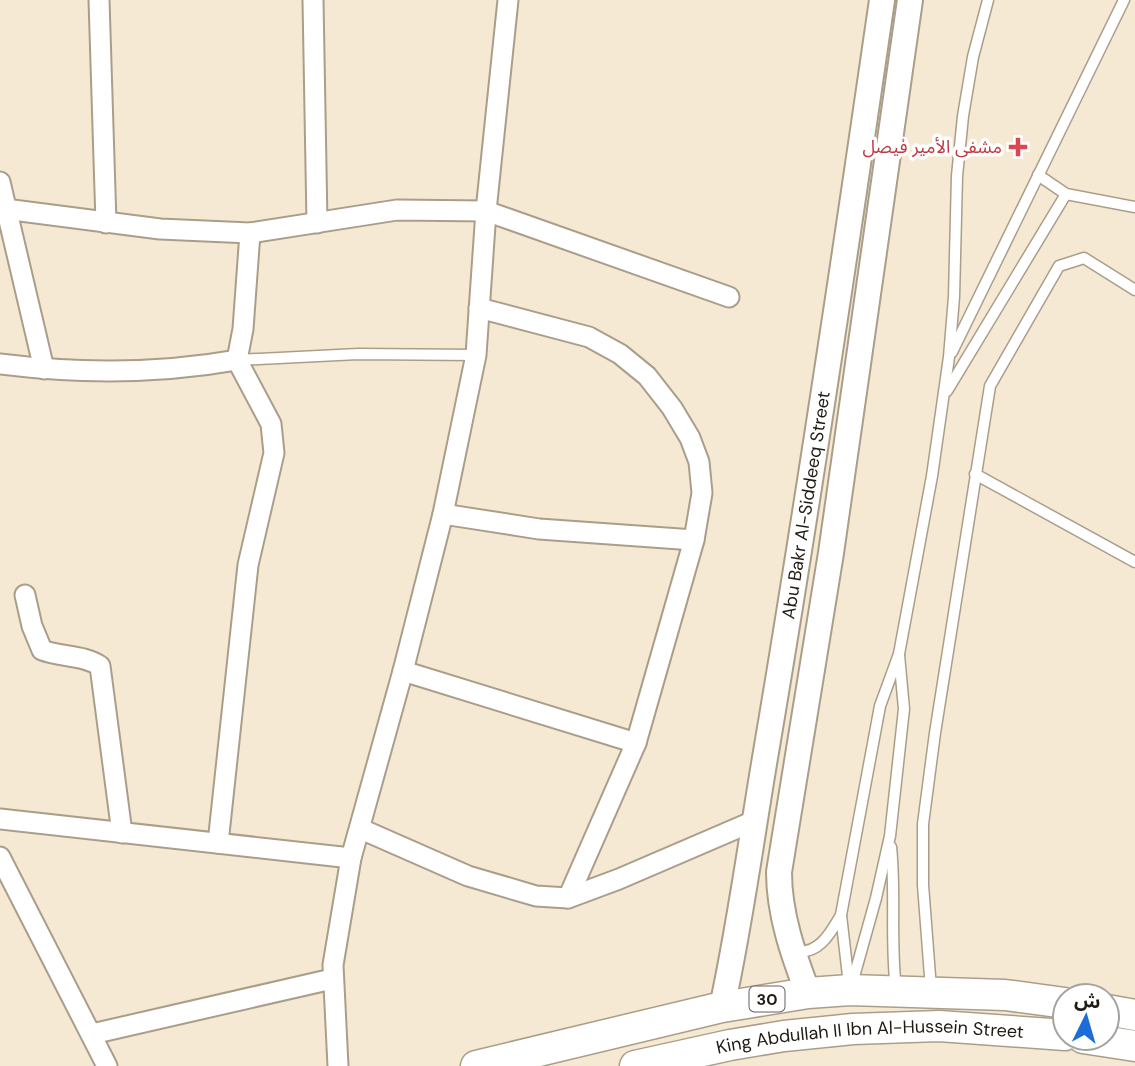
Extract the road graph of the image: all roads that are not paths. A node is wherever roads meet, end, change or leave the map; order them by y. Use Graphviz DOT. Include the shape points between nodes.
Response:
graph roads {
  1 [pos="99,0"];
  2 [pos="313,0"];
  3 [pos="509,0"];
  4 [pos="882,0"];
  5 [pos="910,0"];
  6 [pos="988,0"];
  7 [pos="1124,0"];
  8 [pos="1038,175"];
  9 [pos="0,182"];
  10 [pos="1066,194"];
  11 [pos="1135,207"];
  12 [pos="5,209"];
  13 [pos="486,211"];
  14 [pos="106,223"];
  15 [pos="317,223"];
  16 [pos="250,233"];
  17 [pos="1135,290"];
  18 [pos="729,298"];
  19 [pos="479,308"];
  20 [pos="476,355"];
  21 [pos="949,357"];
  22 [pos="237,360"];
  23 [pos="0,364"];
  24 [pos="44,369"];
  25 [pos="944,395"];
  26 [pos="975,474"];
  27 [pos="443,514"];
  28 [pos="694,540"];
  29 [pos="1135,562"];
  30 [pos="25,595"];
  31 [pos="899,654"];
  32 [pos="403,671"];
  33 [pos="636,743"];
  34 [pos="0,819"];
  35 [pos="754,821"];
  36 [pos="361,829"];
  37 [pos="122,833"];
  38 [pos="890,836"];
  39 [pos="218,844"];
  40 [pos="0,857"];
  41 [pos="351,858"];
  42 [pos="568,898"];
  43 [pos="841,915"];
  44 [pos="793,951"];
  45 [pos="332,979"];
  46 [pos="850,990"];
  47 [pos="896,992"];
  48 [pos="808,993"];
  49 [pos="931,993"];
  50 [pos="1051,1001"];
  51 [pos="722,1007"];
  52 [pos="853,1029"];
  53 [pos="92,1034"];
  54 [pos="1051,1034"];
  55 [pos="107,1066"];
  56 [pos="338,1066"];
  57 [pos="476,1066"];
  58 [pos="635,1066"];
  1 -- 14 [label="street"];
  2 -- 15 [label="street"];
  3 -- 13 [label="street"];
  4 -- 35 [label="street, Abu Bakr Al-Siddeeq Street" via="802,544"];
  5 -- 44 [label="street, Abu Bakr Al-Siddeeq Street" via="831,553 779,872 785,928"];
  6 -- 21 [label="lane" via="963,116"];
  7 -- 8 [label="lane"];
  8 -- 10 [label="lane"];
  8 -- 21 [label="lane"];
  9 -- 12 [label="street"];
  10 -- 11 [label="lane"];
  10 -- 25 [label="lane"];
  12 -- 14 [label="street"];
  12 -- 24 [label="street"];
  13 -- 15 [label="street" via="397,210"];
  13 -- 18 [label="street"];
  13 -- 19 [label="street"];
  14 -- 16 [label="street"];
  15 -- 16 [label="street"];
  16 -- 22 [label="street"];
  17 -- 26 [label="lane" via="1084,258 1059,267 990,386"];
  19 -- 20 [label="street"];
  19 -- 28 [label="street" via="589,337 647,376 672,408 699,462 702,493"];
  20 -- 22 [label="lane"];
  20 -- 27 [label="street"];
  21 -- 25 [label="lane"];
  22 -- 24 [label="street" via="169,370"];
  22 -- 39 [label="street" via="271,424 274,453 248,565"];
  23 -- 24 [label="street"];
  25 -- 31 [label="lane"];
  26 -- 29 [label="lane"];
  26 -- 49 [label="lane" via="923,824"];
  27 -- 28 [label="street" via="539,529"];
  27 -- 32 [label="street"];
  28 -- 33 [label="street"];
  30 -- 37 [label="street" via="43,650 100,666"];
  31 -- 38 [label="lane" via="905,709"];
  31 -- 43 [label="lane" via="880,706"];
  32 -- 33 [label="street"];
  32 -- 36 [label="street"];
  33 -- 42 [label="street"];
  34 -- 37 [label="street"];
  35 -- 42 [label="street"];
  35 -- 51 [label="street, Abu Bakr Al-Siddeeq Street"];
  36 -- 41 [label="street"];
  36 -- 42 [label="street" via="468,876 536,895"];
  37 -- 39 [label="street"];
  38 -- 46 [label="lane"];
  38 -- 47 [label="lane"];
  39 -- 41 [label="street"];
  40 -- 53 [label="street"];
  41 -- 45 [label="street"];
  43 -- 44 [label="lane" via="818,947"];
  43 -- 46 [label="lane"];
  44 -- 48 [label="street, Abu Bakr Al-Siddeeq Street"];
  45 -- 53 [label="street"];
  45 -- 56 [label="street"];
  46 -- 47 [label="main road, King Abdullah II Ibn Al-Hussein Street / 30"];
  46 -- 48 [label="main road, King Abdullah II Ibn Al-Hussein Street / 30"];
  46 -- 52 [label="main road"];
  47 -- 49 [label="main road, King Abdullah II Ibn Al-Hussein Street / 30"];
  48 -- 51 [label="main road, King Abdullah II Ibn Al-Hussein Street / 30"];
  49 -- 50 [label="main road, King Abdullah II Ibn Al-Hussein Street / 30"];
  51 -- 57 [label="main road, King Abdullah II Ibn Al-Hussein Street / 30"];
  52 -- 54 [label="main road, King Abdullah II Ibn Al-Hussein Street / 30" via="939,1026"];
  52 -- 58 [label="main road, King Abdullah II Ibn Al-Hussein Street / 30" via="730,1045"];
  53 -- 55 [label="street"];
}
